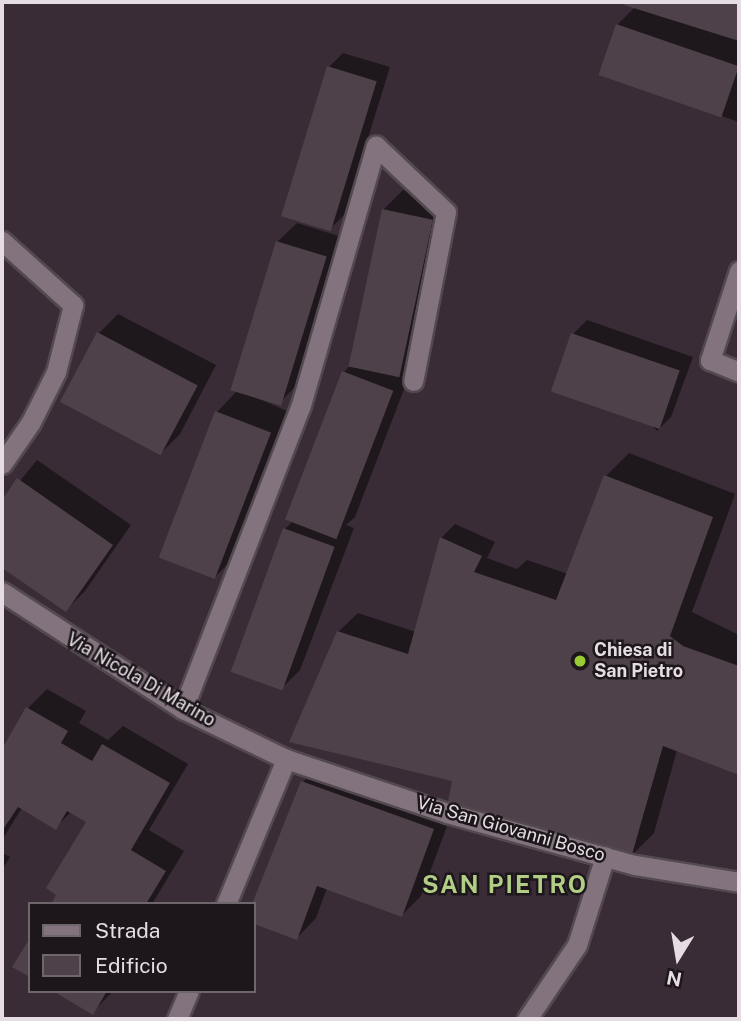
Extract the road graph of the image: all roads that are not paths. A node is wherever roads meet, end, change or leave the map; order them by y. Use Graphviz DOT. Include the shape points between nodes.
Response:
graph roads {
  1 [pos="2,241"];
  2 [pos="739,271"];
  3 [pos="739,372"];
  4 [pos="413,381"];
  5 [pos="2,464"];
  6 [pos="2,592"];
  7 [pos="183,709"];
  8 [pos="286,759"];
  9 [pos="605,856"];
  10 [pos="739,882"];
  11 [pos="227,902"];
  12 [pos="188,993"];
  13 [pos="177,1019"];
  14 [pos="527,1019"];
  1 -- 5 [label="street" via="73,305 55,373 31,422"];
  2 -- 3 [label="street" via="710,360"];
  4 -- 7 [label="street" via="446,212 376,146 301,405"];
  6 -- 7 [label="street, Via Nicola Di Marino"];
  7 -- 8 [label="street, Via Nicola Di Marino"];
  8 -- 9 [label="street, Via San Giovanni Bosco" via="447,813"];
  8 -- 11 [label="street"];
  9 -- 10 [label="street, Via San Giovanni Bosco"];
  9 -- 14 [label="street" via="577,945"];
  12 -- 13 [label="street"];
}
